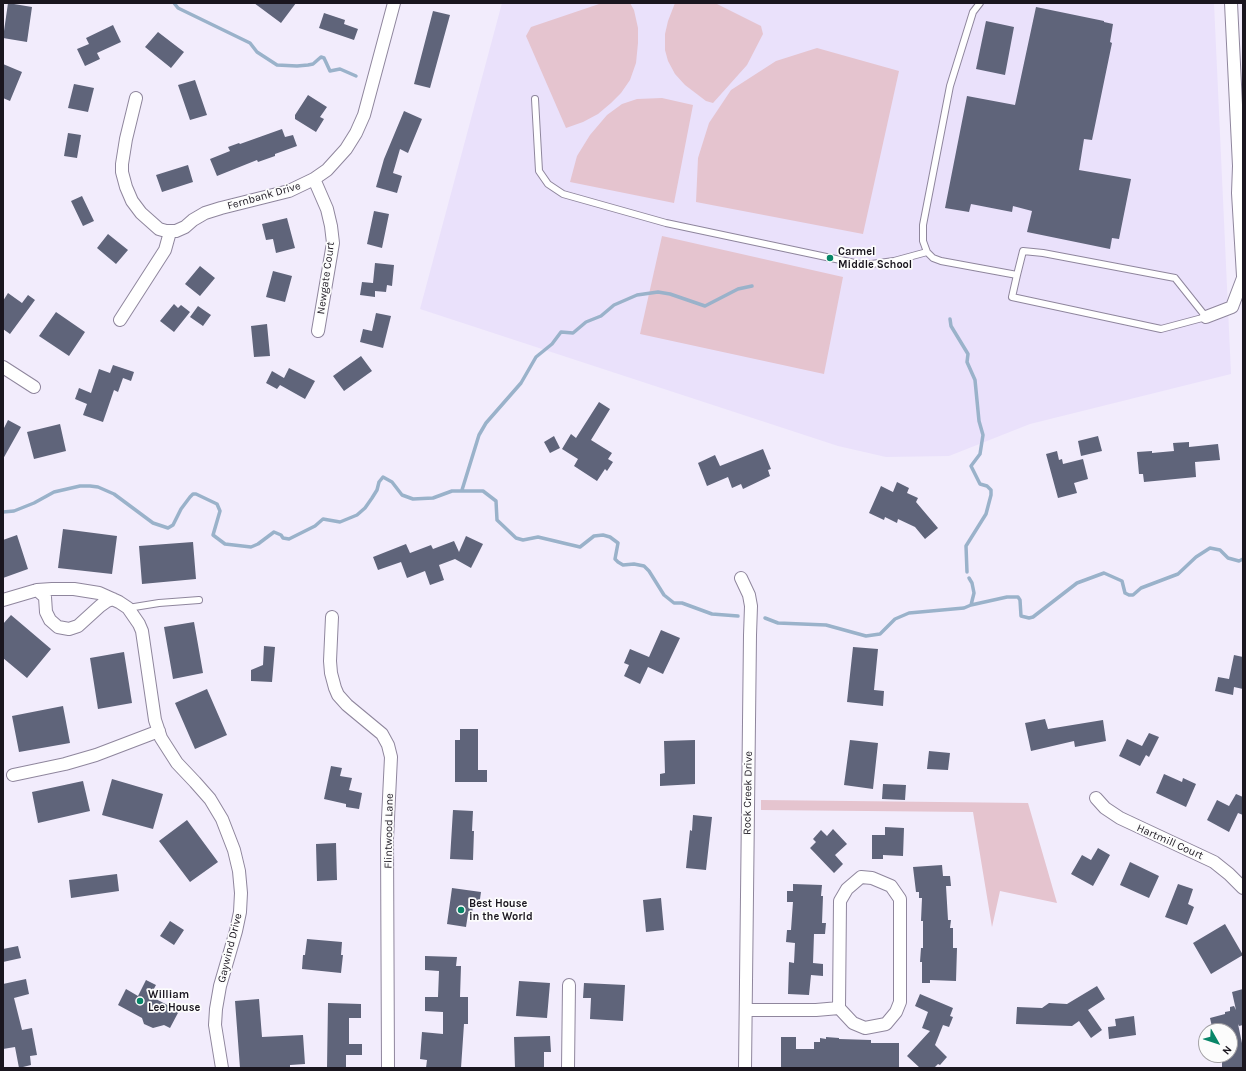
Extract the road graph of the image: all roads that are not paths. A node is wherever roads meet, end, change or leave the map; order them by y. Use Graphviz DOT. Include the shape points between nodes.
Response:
graph roads {
  1 [pos="394,3"];
  2 [pos="980,3"];
  3 [pos="1231,3"];
  4 [pos="136,98"];
  5 [pos="535,98"];
  6 [pos="314,179"];
  7 [pos="1241,193"];
  8 [pos="170,232"];
  9 [pos="927,252"];
  10 [pos="1017,275"];
  11 [pos="1243,277"];
  12 [pos="1206,317"];
  13 [pos="120,320"];
  14 [pos="318,331"];
  15 [pos="3,367"];
  16 [pos="34,387"];
  17 [pos="741,578"];
  18 [pos="37,590"];
  19 [pos="113,599"];
  20 [pos="3,600"];
  21 [pos="199,600"];
  22 [pos="128,608"];
  23 [pos="332,617"];
  24 [pos="159,731"];
  25 [pos="13,775"];
  26 [pos="1096,798"];
  27 [pos="1243,888"];
  28 [pos="569,985"];
  29 [pos="838,1008"];
  30 [pos="746,1010"];
  31 [pos="222,1068"];
  32 [pos="388,1068"];
  33 [pos="568,1068"];
  34 [pos="745,1068"];
  1 -- 6 [label="street, Fernbank Drive" via="364,115 356,133 340,157"];
  2 -- 9 [label="lane" via="973,12 950,86 923,225 923,241"];
  3 -- 7 [label="street"];
  4 -- 8 [label="street" via="122,164 126,187 141,213 159,229"];
  5 -- 9 [label="lane" via="539,171 548,184 563,194 666,223 864,265 894,261"];
  6 -- 8 [label="street, Fernbank Drive" via="289,191 221,208 205,214 181,230"];
  6 -- 14 [label="street, Newgate Court" via="327,209 333,243"];
  7 -- 11 [label="street"];
  8 -- 13 [label="street" via="165,250"];
  9 -- 10 [label="lane" via="941,261"];
  10 -- 12 [label="lane" via="1012,296 1020,298 1161,329"];
  10 -- 12 [label="lane" via="1023,250 1175,278"];
  11 -- 12 [label="street" via="1232,307"];
  15 -- 16 [label="street"];
  17 -- 30 [label="street, Rock Creek Drive" via="751,606"];
  18 -- 19 [label="street, Gaywind Drive" via="74,589 99,593"];
  18 -- 19 [label="street" via="45,597 46,612 50,620 58,627 69,629 78,626 100,606"];
  18 -- 20 [label="street, Gaywind Drive"];
  19 -- 22 [label="street, Gaywind Drive"];
  21 -- 22 [label="lane"];
  22 -- 24 [label="street, Gaywind Drive" via="142,631 155,720"];
  23 -- 32 [label="street, Flintwood Lane" via="332,681 338,695 347,705 382,734 391,757 387,839"];
  24 -- 25 [label="street" via="96,755"];
  24 -- 31 [label="street, Gaywind Drive" via="176,763 210,799 222,819 239,871 240,912 216,1009"];
  26 -- 27 [label="street, Hartmill Court" via="1120,818 1214,862"];
  28 -- 33 [label="street"];
  29 -- 29 [label="street" via="853,1023 865,1028 886,1024 900,1002 900,899 890,886 872,878 861,878 847,889 840,901"];
  29 -- 30 [label="street"];
  30 -- 34 [label="street, Rock Creek Drive"];
}
